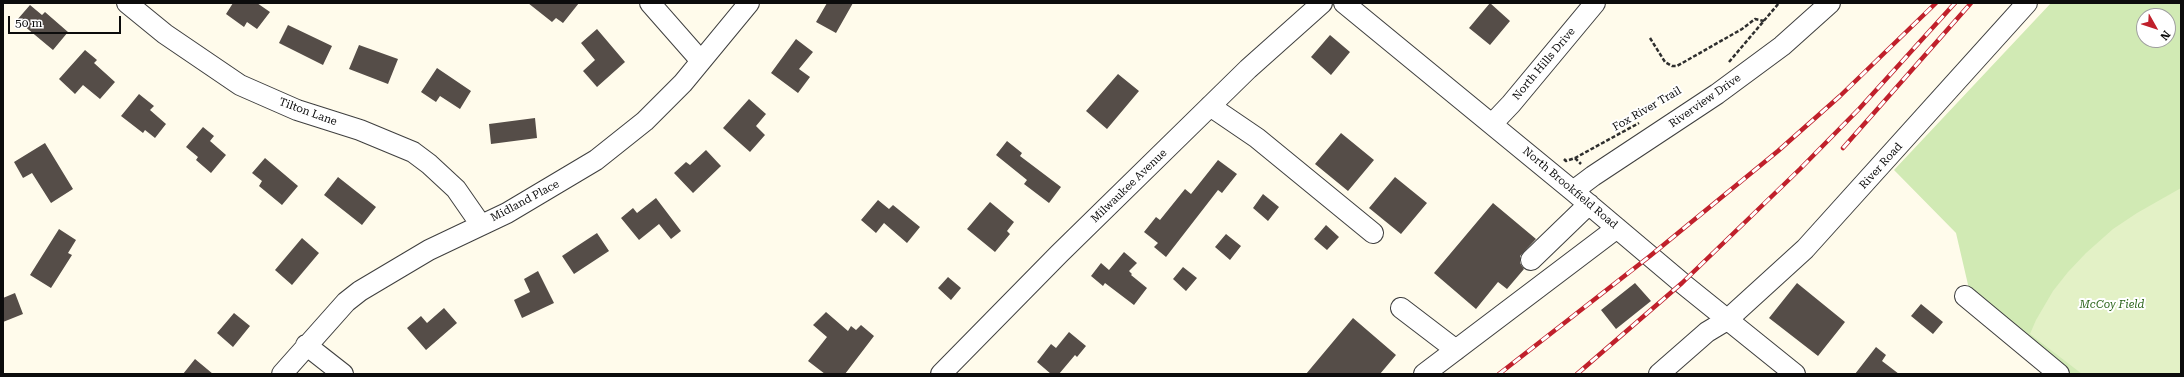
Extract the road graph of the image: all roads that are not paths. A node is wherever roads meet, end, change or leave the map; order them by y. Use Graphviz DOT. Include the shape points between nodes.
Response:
graph roads {
  1 [pos="127,3"];
  2 [pos="650,3"];
  3 [pos="749,3"];
  4 [pos="1322,3"];
  5 [pos="1344,3"];
  6 [pos="1595,3"];
  7 [pos="1830,3"];
  8 [pos="2027,3"];
  9 [pos="700,61"];
  10 [pos="1210,106"];
  11 [pos="1492,124"];
  12 [pos="1574,191"];
  13 [pos="1589,204"];
  14 [pos="481,225"];
  15 [pos="1617,228"];
  16 [pos="1373,233"];
  17 [pos="1531,260"];
  18 [pos="1965,296"];
  19 [pos="1401,308"];
  20 [pos="1727,320"];
  21 [pos="306,345"];
  22 [pos="1456,350"];
  23 [pos="282,374"];
  24 [pos="343,374"];
  25 [pos="941,374"];
  26 [pos="1424,374"];
  27 [pos="1659,374"];
  28 [pos="1795,374"];
  29 [pos="2059,374"];
  1 -- 14 [label="street, Tilton Lane" via="165,34 240,85 297,110 367,133 413,152 456,189"];
  2 -- 9 [label="street"];
  3 -- 9 [label="street, Midland Place"];
  4 -- 10 [label="street, Milwaukee Avenue"];
  5 -- 11 [label="street, North Brookfield Road"];
  6 -- 11 [label="street, North Hills Drive"];
  7 -- 12 [label="street, Riverview Drive" via="1782,46 1717,94"];
  8 -- 20 [label="street, River Road" via="1804,250"];
  9 -- 14 [label="street, Midland Place" via="683,83 645,121 596,160 507,213"];
  10 -- 16 [label="street" via="1257,138"];
  10 -- 25 [label="street, Milwaukee Avenue"];
  11 -- 12 [label="street, North Brookfield Road"];
  12 -- 13 [label="street, North Brookfield Road"];
  13 -- 15 [label="street, North Brookfield Road"];
  13 -- 17 [label="street"];
  14 -- 21 [label="street, Midland Place" via="429,250 360,290"];
  15 -- 20 [label="street, North Brookfield Road"];
  15 -- 22 [label="street"];
  18 -- 29 [label="street"];
  19 -- 22 [label="street"];
  20 -- 27 [label="street, River Road" via="1707,332"];
  20 -- 28 [label="street, North Brookfield Road"];
  21 -- 23 [label="street, Midland Place"];
  21 -- 24 [label="street"];
  22 -- 26 [label="street"];
}
